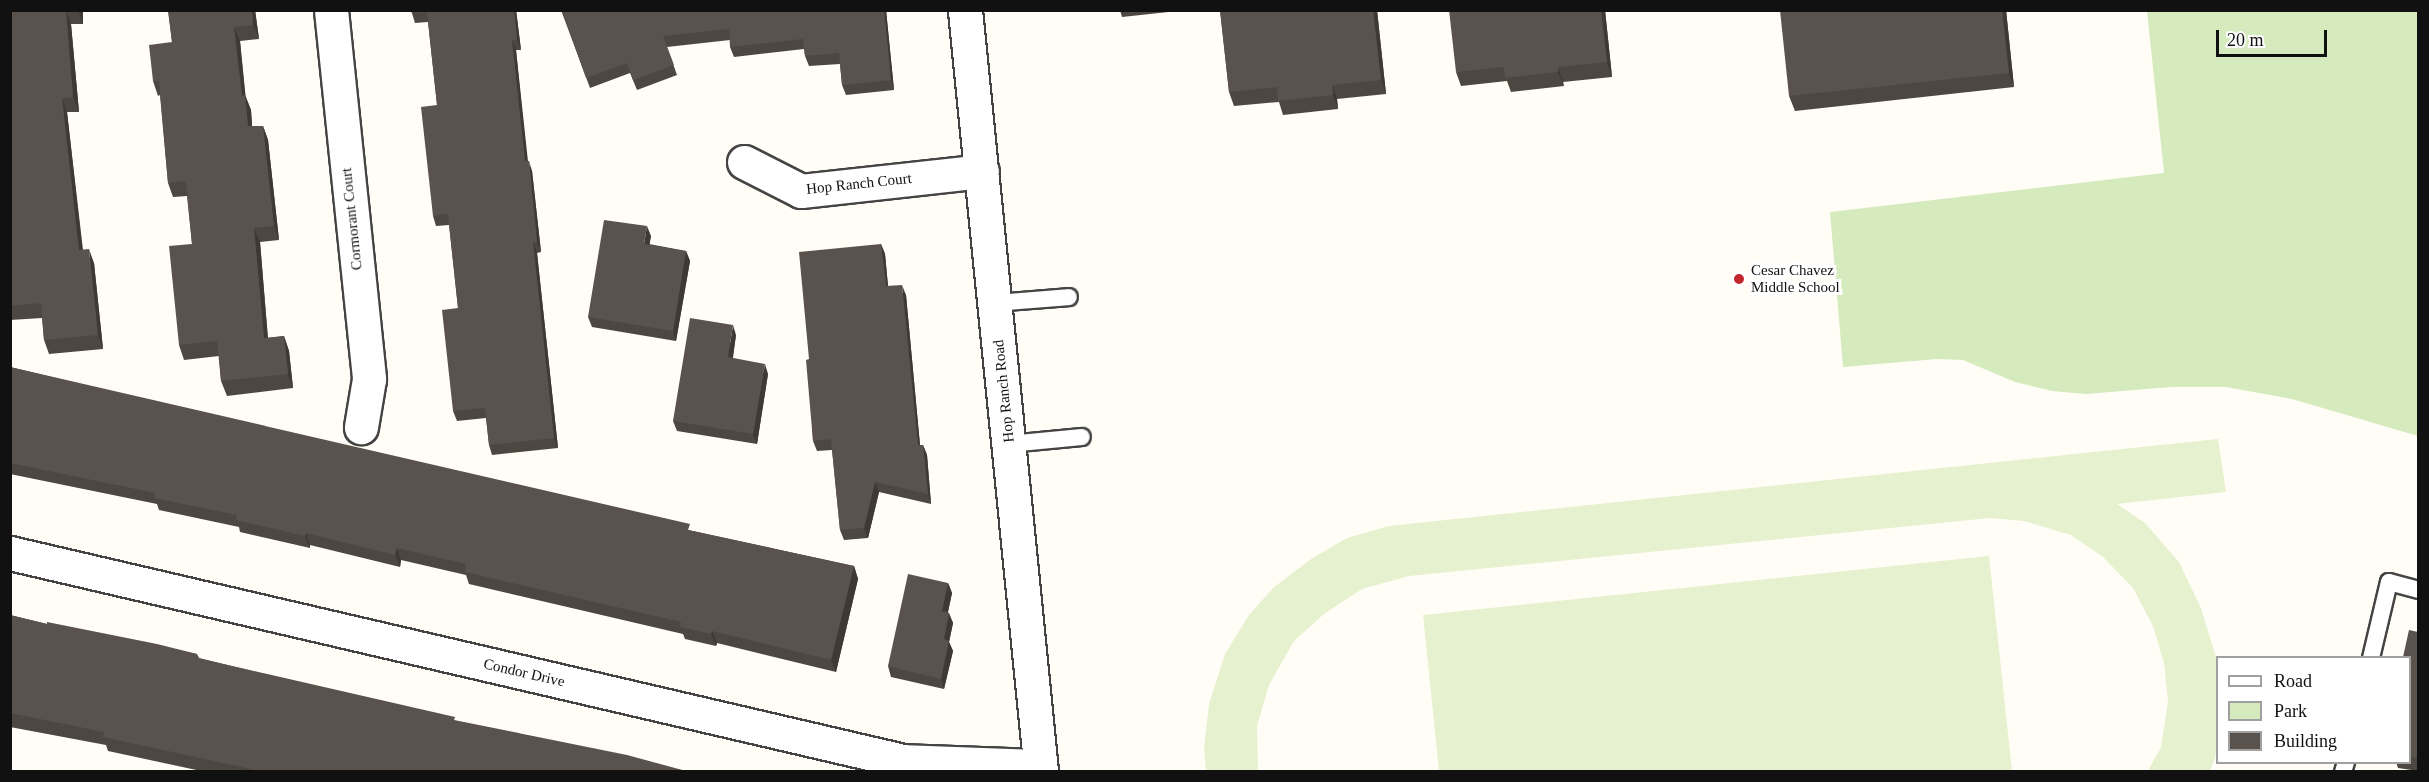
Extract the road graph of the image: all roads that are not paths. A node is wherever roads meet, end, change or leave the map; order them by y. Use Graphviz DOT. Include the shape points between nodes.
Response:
graph roads {
  1 [pos="331,10"];
  2 [pos="964,10"];
  3 [pos="744,162"];
  4 [pos="982,171"];
  5 [pos="1069,297"];
  6 [pos="995,303"];
  7 [pos="361,427"];
  8 [pos="1082,437"];
  9 [pos="1009,444"];
  10 [pos="10,553"];
  11 [pos="2418,590"];
  12 [pos="2371,656"];
  13 [pos="1040,769"];
  1 -- 7 [label="street, Cormorant Court" via="369,379"];
  2 -- 4 [label="street, Hop Ranch Road"];
  3 -- 4 [label="street, Hop Ranch Court" via="801,191"];
  4 -- 6 [label="street, Hop Ranch Road"];
  5 -- 6 [label="lane"];
  6 -- 9 [label="street, Hop Ranch Road"];
  8 -- 9 [label="lane"];
  9 -- 13 [label="street, Hop Ranch Road"];
  10 -- 13 [label="street, Condor Drive" via="903,761"];
  11 -- 12 [label="lane" via="2389,582"];
}
